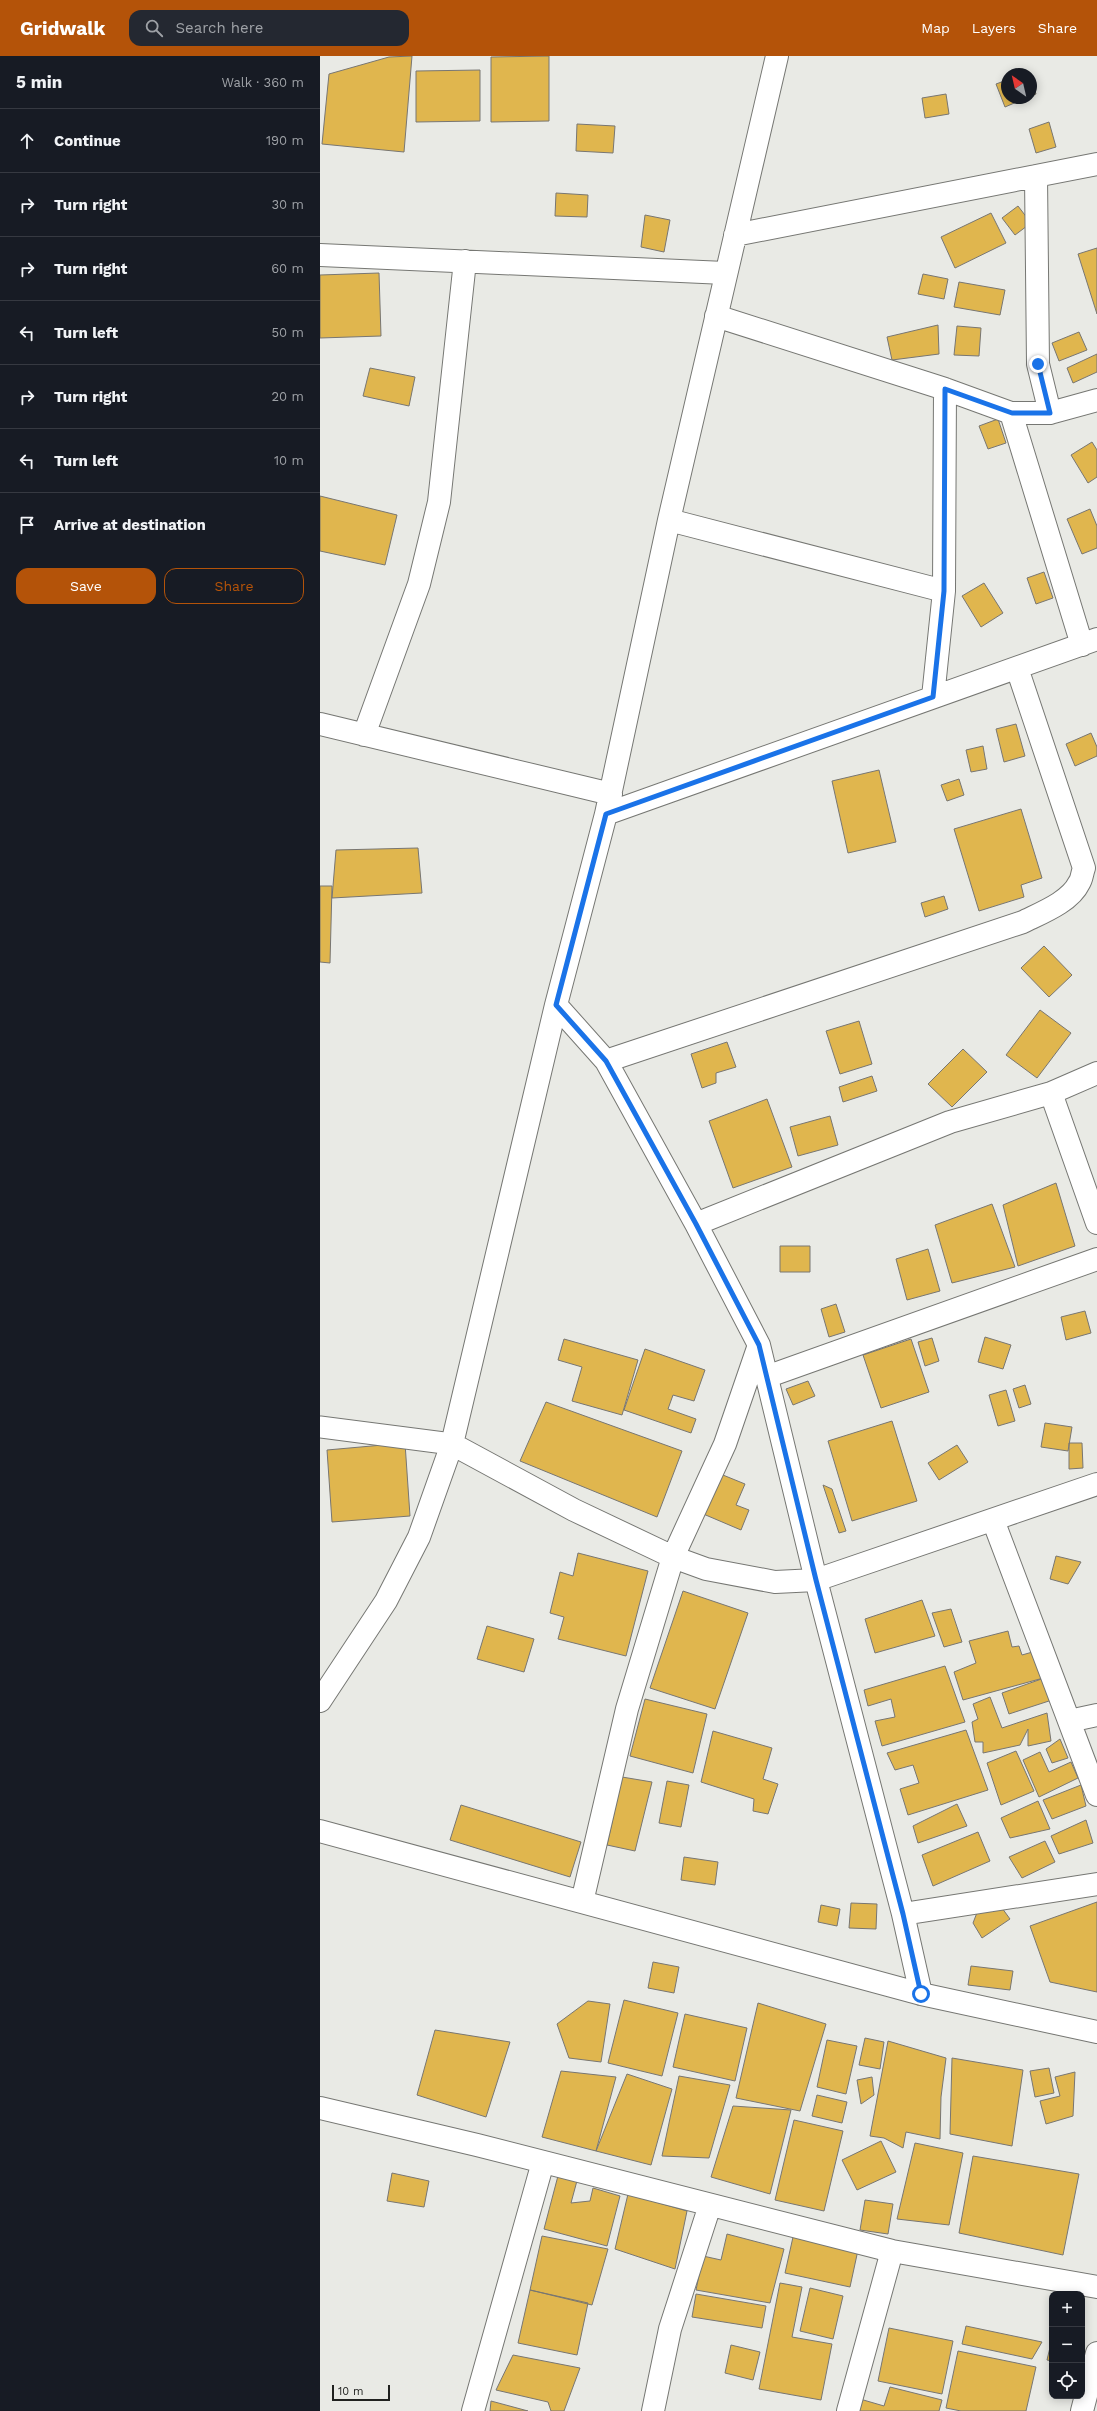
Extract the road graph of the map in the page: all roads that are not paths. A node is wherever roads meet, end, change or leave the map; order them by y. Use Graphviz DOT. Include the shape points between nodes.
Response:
graph roads {
  1 [pos="777,56"];
  2 [pos="1097,164"];
  3 [pos="1036,176"];
  4 [pos="734,235"];
  5 [pos="320,256"];
  6 [pos="465,261"];
  7 [pos="725,273"];
  8 [pos="716,316"];
  9 [pos="945,389"];
  10 [pos="1097,400"];
  11 [pos="1012,413"];
  12 [pos="1050,413"];
  13 [pos="669,520"];
  14 [pos="944,591"];
  15 [pos="1090,642"];
  16 [pos="1017,668"];
  17 [pos="933,697"];
  18 [pos="320,724"];
  19 [pos="364,734"];
  20 [pos="608,804"];
  21 [pos="556,1005"];
  22 [pos="606,1061"];
  23 [pos="1097,1073"];
  24 [pos="1051,1093"];
  25 [pos="1097,1222"];
  26 [pos="696,1224"];
  27 [pos="1097,1259"];
  28 [pos="759,1345"];
  29 [pos="766,1377"];
  30 [pos="320,1427"];
  31 [pos="452,1444"];
  32 [pos="1097,1484"];
  33 [pos="992,1520"];
  34 [pos="673,1557"];
  35 [pos="816,1580"];
  36 [pos="320,1701"];
  37 [pos="1097,1715"];
  38 [pos="1069,1722"];
  39 [pos="1097,1796"];
  40 [pos="320,1831"];
  41 [pos="1097,1884"];
  42 [pos="582,1902"];
  43 [pos="903,1914"];
  44 [pos="921,1994"];
  45 [pos="1097,2032"];
  46 [pos="320,2108"];
  47 [pos="543,2162"];
  48 [pos="710,2205"];
  49 [pos="892,2252"];
  50 [pos="1097,2286"];
  51 [pos="1097,2354"];
  52 [pos="473,2411"];
  53 [pos="653,2411"];
  54 [pos="848,2411"];
  55 [pos="1082,2411"];
  1 -- 4 [label="street"];
  2 -- 3 [label="street"];
  3 -- 4 [label="street"];
  3 -- 12 [label="street" via="1038,364"];
  4 -- 7 [label="street"];
  5 -- 6 [label="street"];
  6 -- 7 [label="street"];
  6 -- 19 [label="street" via="439,502 419,584"];
  7 -- 8 [label="street"];
  8 -- 9 [label="street"];
  8 -- 13 [label="street"];
  9 -- 11 [label="street"];
  9 -- 14 [label="street"];
  10 -- 12 [label="street"];
  11 -- 12 [label="street"];
  11 -- 15 [label="street"];
  13 -- 14 [label="street"];
  13 -- 20 [label="street"];
  14 -- 17 [label="street"];
  15 -- 16 [label="street"];
  16 -- 17 [label="street"];
  16 -- 22 [label="street" via="1084,868 1079,883 1072,892 1054,906 1023,922"];
  17 -- 20 [label="street"];
  18 -- 19 [label="street"];
  19 -- 20 [label="street"];
  20 -- 21 [label="street"];
  21 -- 22 [label="street"];
  21 -- 31 [label="street"];
  22 -- 26 [label="street"];
  23 -- 24 [label="street"];
  24 -- 25 [label="street"];
  24 -- 26 [label="street" via="950,1122"];
  26 -- 28 [label="street"];
  27 -- 29 [label="street"];
  28 -- 29 [label="street"];
  28 -- 34 [label="street" via="725,1444"];
  29 -- 35 [label="street"];
  30 -- 31 [label="lane"];
  31 -- 34 [label="street" via="574,1510"];
  31 -- 36 [label="street" via="419,1537 386,1601"];
  32 -- 33 [label="street"];
  33 -- 35 [label="street"];
  33 -- 38 [label="street"];
  34 -- 35 [label="street" via="706,1570 775,1582"];
  34 -- 42 [label="street" via="627,1709"];
  35 -- 43 [label="street"];
  37 -- 38 [label="street"];
  38 -- 39 [label="street"];
  40 -- 42 [label="street"];
  41 -- 43 [label="street"];
  42 -- 44 [label="street"];
  43 -- 44 [label="street"];
  44 -- 45 [label="street"];
  46 -- 47 [label="street"];
  47 -- 48 [label="street"];
  47 -- 52 [label="street"];
  48 -- 49 [label="street"];
  48 -- 53 [label="street" via="670,2330"];
  49 -- 50 [label="street"];
  49 -- 54 [label="street"];
  51 -- 55 [label="street"];
}
